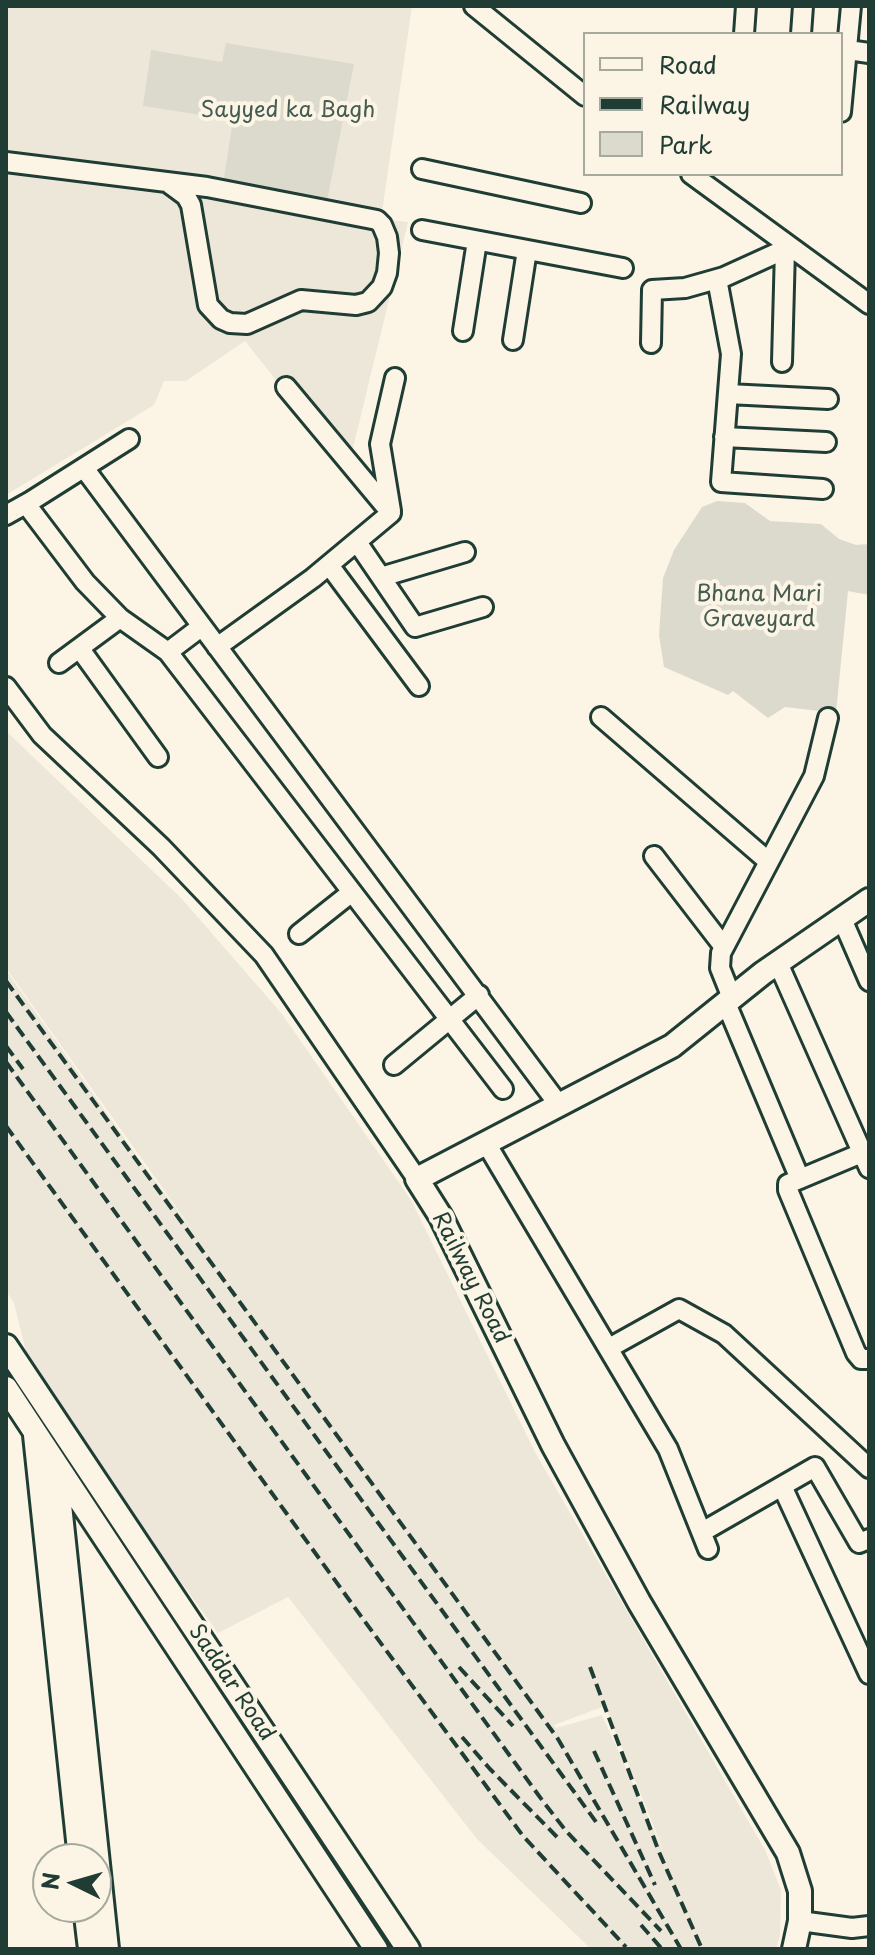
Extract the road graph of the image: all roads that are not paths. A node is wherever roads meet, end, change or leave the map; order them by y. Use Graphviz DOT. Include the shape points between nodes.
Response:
graph roads {
  1 [pos="474,6"];
  2 [pos="746,6"];
  3 [pos="803,6"];
  4 [pos="851,6"];
  5 [pos="744,32"];
  6 [pos="801,32"];
  7 [pos="844,50"];
  8 [pos="869,53"];
  9 [pos="843,71"];
  10 [pos="583,94"];
  11 [pos="6,162"];
  12 [pos="422,169"];
  13 [pos="694,176"];
  14 [pos="167,182"];
  15 [pos="581,203"];
  16 [pos="422,230"];
  17 [pos="477,241"];
  18 [pos="788,248"];
  19 [pos="527,250"];
  20 [pos="623,268"];
  21 [pos="717,279"];
  22 [pos="869,304"];
  23 [pos="463,331"];
  24 [pos="513,340"];
  25 [pos="651,343"];
  26 [pos="782,362"];
  27 [pos="395,378"];
  28 [pos="286,387"];
  29 [pos="728,394"];
  30 [pos="828,399"];
  31 [pos="724,437"];
  32 [pos="129,439"];
  33 [pos="826,442"];
  34 [pos="84,468"];
  35 [pos="823,489"];
  36 [pos="26,504"];
  37 [pos="391,513"];
  38 [pos="6,515"];
  39 [pos="357,542"];
  40 [pos="465,552"];
  41 [pos="329,565"];
  42 [pos="381,577"];
  43 [pos="483,607"];
  44 [pos="120,618"];
  45 [pos="201,627"];
  46 [pos="217,647"];
  47 [pos="80,649"];
  48 [pos="168,652"];
  49 [pos="59,663"];
  50 [pos="419,686"];
  51 [pos="6,687"];
  52 [pos="601,717"];
  53 [pos="828,718"];
  54 [pos="158,757"];
  55 [pos="654,856"];
  56 [pos="769,862"];
  57 [pos="352,892"];
  58 [pos="869,900"];
  59 [pos="842,919"];
  60 [pos="299,934"];
  61 [pos="724,947"];
  62 [pos="778,963"];
  63 [pos="869,981"];
  64 [pos="479,995"];
  65 [pos="729,1000"];
  66 [pos="449,1019"];
  67 [pos="394,1065"];
  68 [pos="503,1089"];
  69 [pos="559,1105"];
  70 [pos="486,1143"];
  71 [pos="867,1157"];
  72 [pos="417,1179"];
  73 [pos="800,1179"];
  74 [pos="6,1346"];
  75 [pos="609,1348"];
  76 [pos="869,1360"];
  77 [pos="6,1388"];
  78 [pos="44,1425"];
  79 [pos="55,1461"];
  80 [pos="869,1468"];
  81 [pos="782,1486"];
  82 [pos="869,1539"];
  83 [pos="58,1577"];
  84 [pos="869,1674"];
  85 [pos="79,1843"];
  86 [pos="800,1921"];
  87 [pos="87,1923"];
  88 [pos="869,1926"];
  89 [pos="90,1949"];
  90 [pos="107,1949"];
  91 [pos="376,1949"];
  92 [pos="408,1949"];
  93 [pos="794,1949"];
  1 -- 10 [label="street"];
  2 -- 5 [label="street"];
  3 -- 6 [label="street"];
  4 -- 7 [label="street"];
  7 -- 8 [label="street"];
  7 -- 9 [label="street"];
  11 -- 14 [label="street"];
  12 -- 15 [label="street"];
  13 -- 18 [label="street"];
  14 -- 14 [label="street" via="191,205 208,305 221,319 247,324 301,300 356,305 368,302 382,287 389,253 377,220"];
  16 -- 17 [label="street"];
  17 -- 19 [label="street"];
  17 -- 23 [label="street"];
  18 -- 21 [label="street"];
  18 -- 22 [label="street"];
  18 -- 26 [label="street"];
  19 -- 20 [label="street"];
  19 -- 24 [label="street"];
  21 -- 25 [label="street" via="652,290"];
  21 -- 29 [label="street" via="731,354"];
  27 -- 37 [label="street" via="380,444"];
  28 -- 37 [label="street"];
  29 -- 30 [label="street"];
  29 -- 31 [label="street"];
  31 -- 33 [label="street"];
  31 -- 35 [label="street" via="721,482"];
  32 -- 34 [label="street"];
  34 -- 36 [label="street"];
  34 -- 45 [label="street"];
  36 -- 38 [label="street"];
  36 -- 44 [label="street" via="85,582"];
  37 -- 39 [label="street"];
  39 -- 41 [label="street"];
  39 -- 42 [label="street"];
  40 -- 42 [label="street"];
  41 -- 46 [label="street"];
  41 -- 50 [label="street"];
  42 -- 43 [label="street" via="415,627"];
  44 -- 47 [label="street"];
  44 -- 48 [label="street"];
  45 -- 46 [label="street"];
  45 -- 48 [label="street"];
  46 -- 64 [label="street"];
  47 -- 49 [label="street"];
  47 -- 54 [label="street"];
  48 -- 57 [label="street"];
  51 -- 72 [label="street, Railway Road" via="42,735 161,847 264,955"];
  52 -- 56 [label="street"];
  53 -- 56 [label="street" via="814,776"];
  55 -- 61 [label="street"];
  56 -- 61 [label="street"];
  57 -- 60 [label="street"];
  57 -- 66 [label="street"];
  58 -- 59 [label="main road"];
  59 -- 62 [label="main road"];
  59 -- 63 [label="street"];
  61 -- 65 [label="street" via="720,968"];
  62 -- 65 [label="main road"];
  62 -- 71 [label="street"];
  64 -- 66 [label="street"];
  64 -- 69 [label="street"];
  65 -- 69 [label="main road" via="672,1046"];
  65 -- 73 [label="street"];
  66 -- 67 [label="street"];
  66 -- 68 [label="street"];
  69 -- 70 [label="main road"];
  70 -- 72 [label="main road"];
  70 -- 75 [label="street"];
  71 -- 73 [label="street"];
  72 -- 86 [label="main road, Railway Road" via="632,1589 788,1853 800,1891"];
  73 -- 76 [label="street" via="788,1184 788,1190 856,1353"];
  74 -- 78 [label="main road, Saddar Road"];
  75 -- 80 [label="street" via="679,1309 724,1334"];
  75 -- 81 [label="street" via="668,1449 705,1540"];
  77 -- 78 [label="main road, Saddar Road"];
  78 -- 79 [label="main road, Saddar Road"];
  78 -- 83 [label="main road, Saddar Road"];
  78 -- 92 [label="main road, Saddar Road"];
  79 -- 83 [label="main road, Saddar Road"];
  79 -- 91 [label="main road, Saddar Road"];
  81 -- 82 [label="street" via="815,1467 859,1543"];
  81 -- 84 [label="street"];
  83 -- 85 [label="main road, Saddar Road"];
  83 -- 90 [label="main road, Saddar Road"];
  86 -- 88 [label="street"];
  86 -- 93 [label="main road, Railway Road"];
  87 -- 89 [label="main road"];
}
